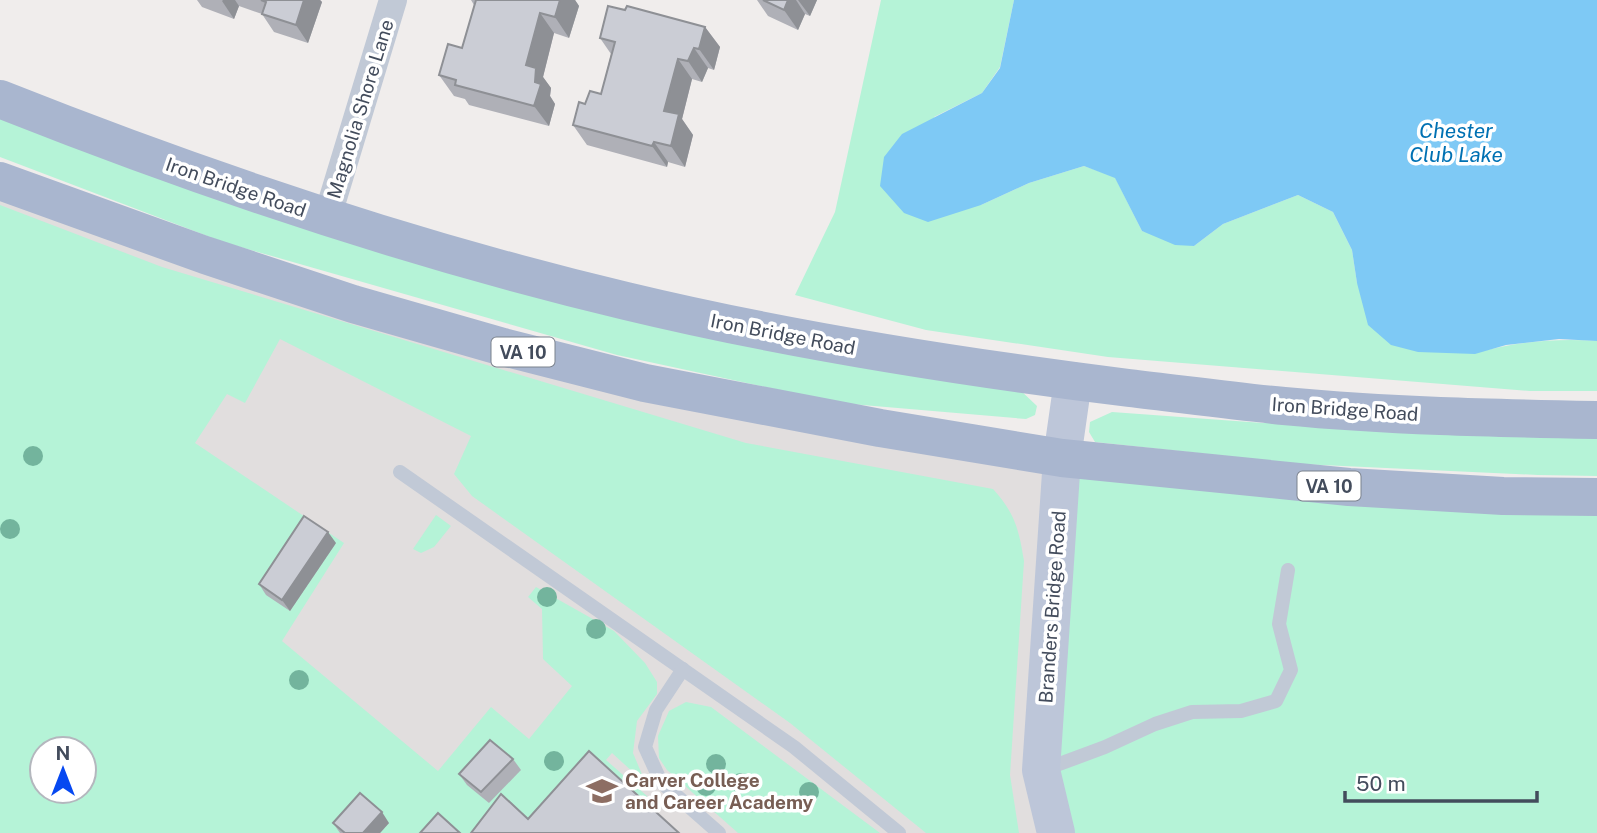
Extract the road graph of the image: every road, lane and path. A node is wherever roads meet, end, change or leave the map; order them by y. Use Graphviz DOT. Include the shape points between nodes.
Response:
graph roads {
  1 [pos="393,0"];
  2 [pos="0,99"];
  3 [pos="0,181"];
  4 [pos="327,218"];
  5 [pos="1073,381"];
  6 [pos="1597,420"];
  7 [pos="1062,458"];
  8 [pos="400,472"];
  9 [pos="1597,497"];
  10 [pos="1288,570"];
  11 [pos="683,669"];
  12 [pos="1041,770"];
  13 [pos="719,833"];
  14 [pos="899,833"];
  15 [pos="1056,833"];
  1 -- 4 [label="street, Magnolia Shore Lane"];
  2 -- 4 [label="main road, Iron Bridge Road"];
  3 -- 7 [label="main road, VA 10" via="205,256 503,347 645,383"];
  4 -- 5 [label="main road, Iron Bridge Road" via="470,261 699,318 940,363"];
  5 -- 6 [label="main road, Iron Bridge Road" via="1286,406"];
  5 -- 7 [label="street, Branders Bridge Road"];
  7 -- 9 [label="main road, VA 10" via="1349,487"];
  7 -- 12 [label="street, Branders Bridge Road"];
  8 -- 11 [label="lane"];
  10 -- 12 [label="lane" via="1279,624 1291,670 1276,701 1241,711 1192,712"];
  11 -- 13 [label="lane" via="656,710 645,747 661,782"];
  11 -- 14 [label="lane" via="794,747"];
  12 -- 15 [label="street, Branders Bridge Road"];
}
